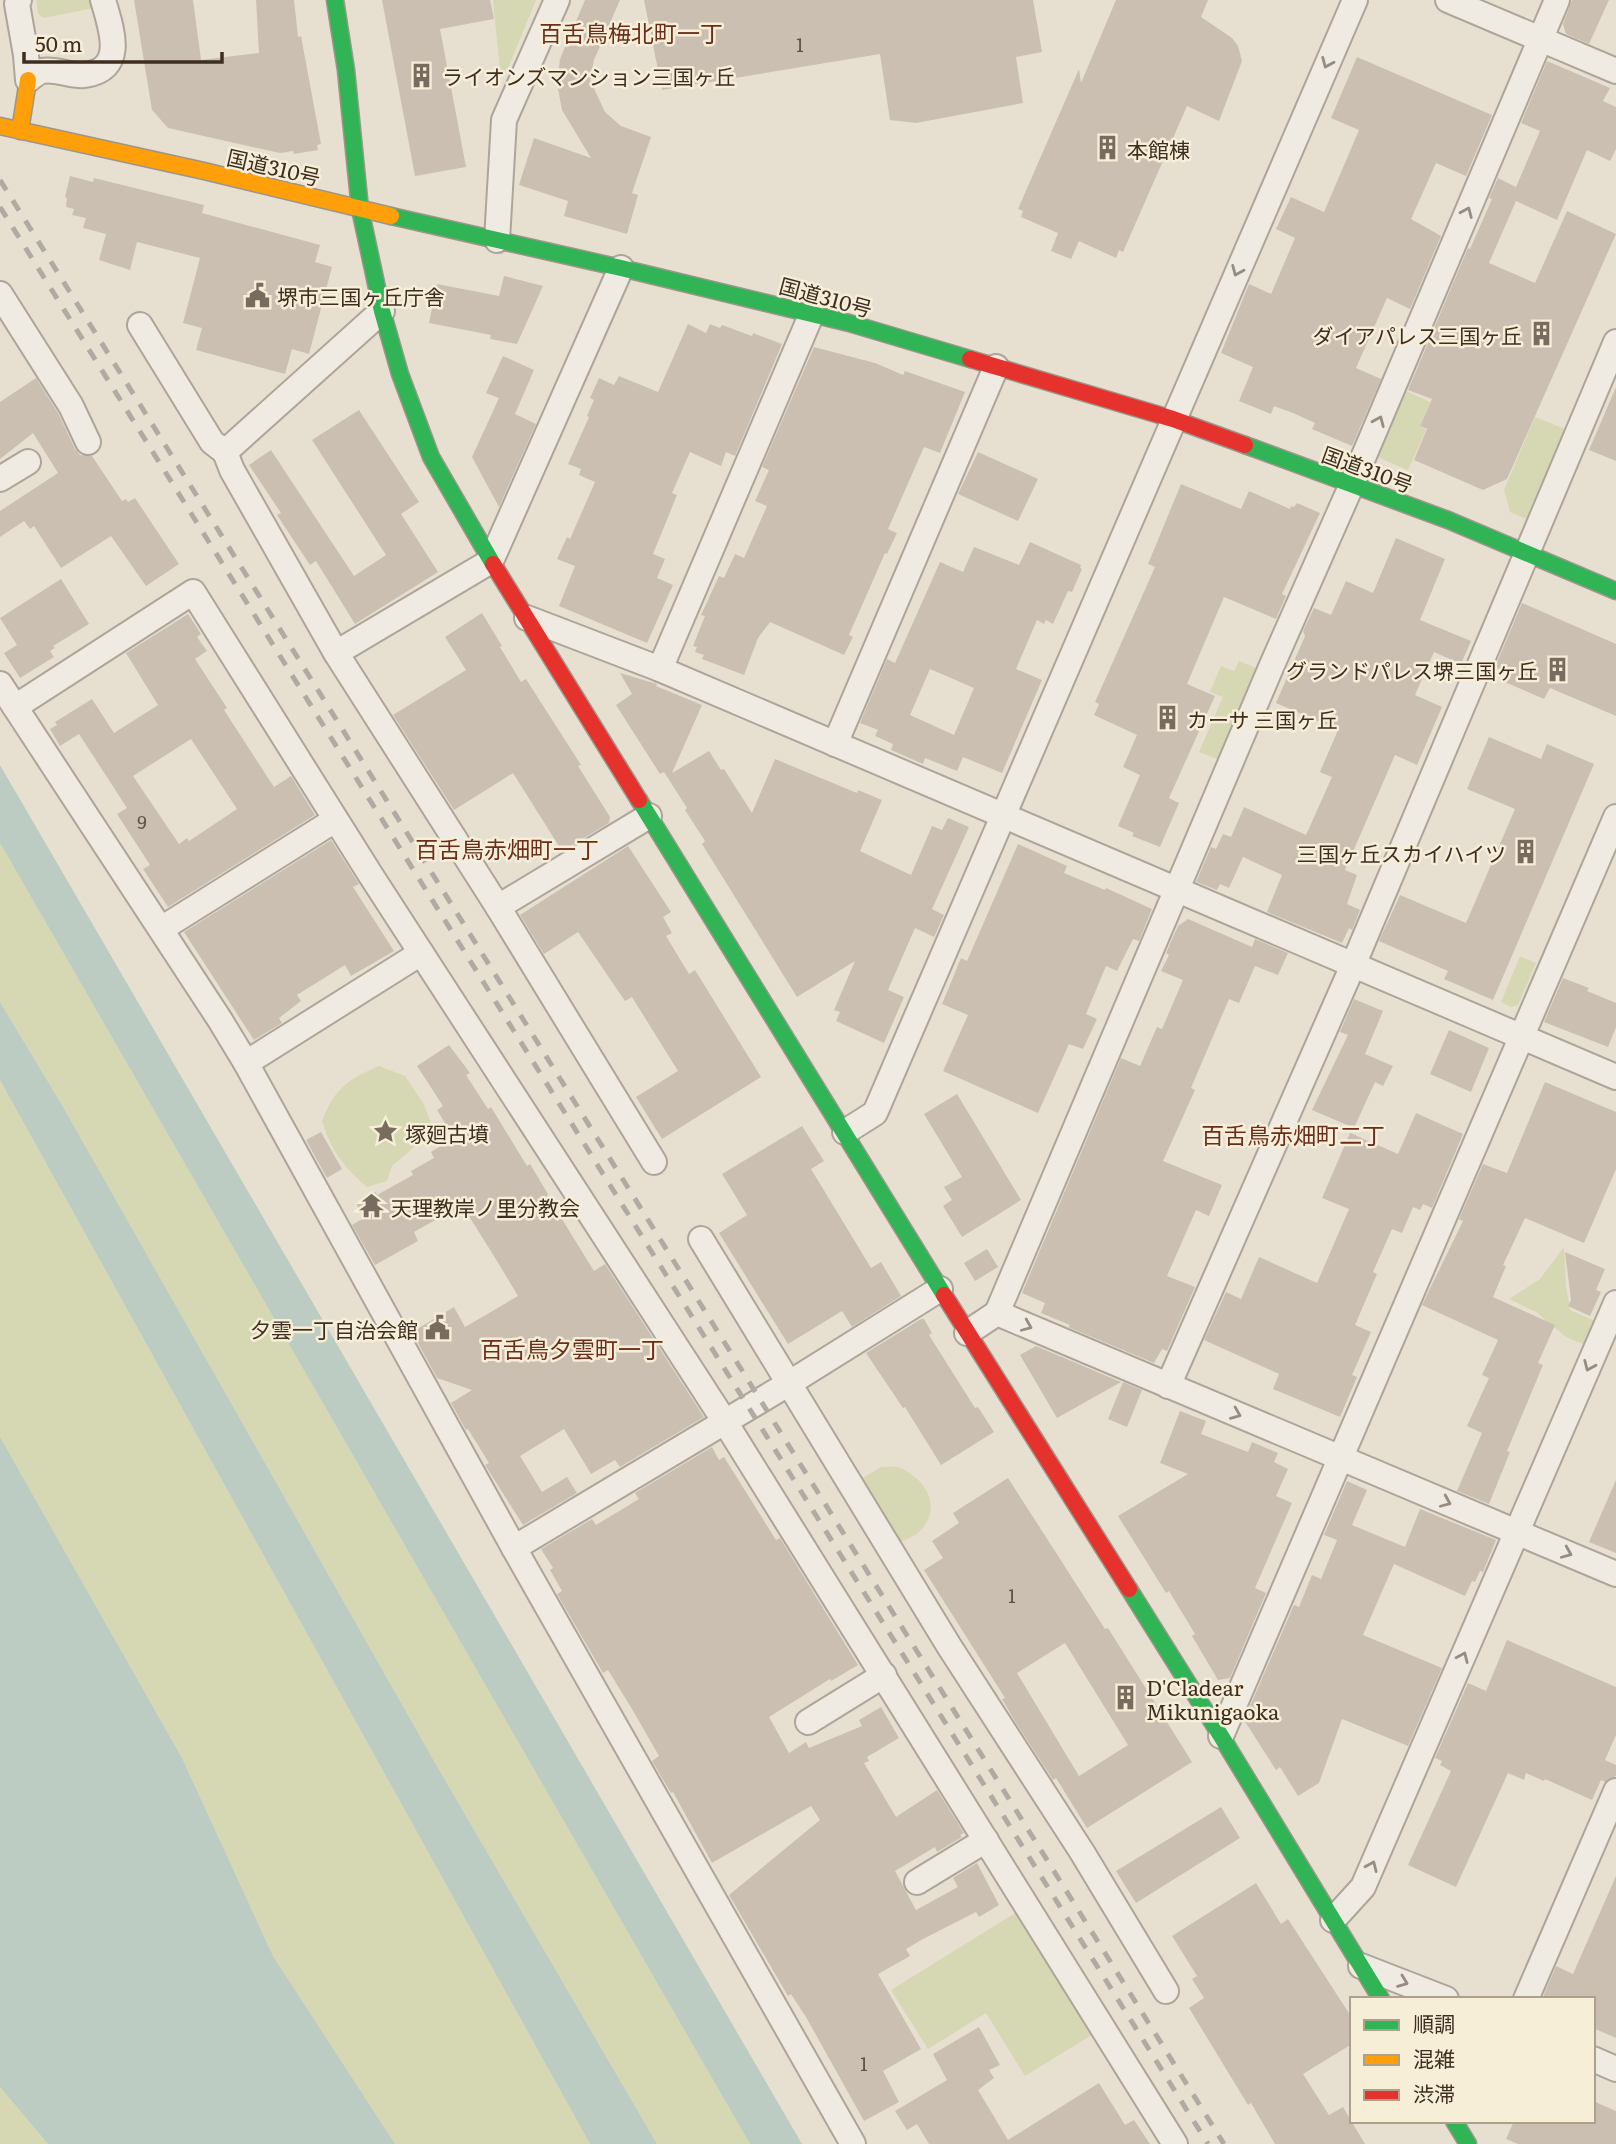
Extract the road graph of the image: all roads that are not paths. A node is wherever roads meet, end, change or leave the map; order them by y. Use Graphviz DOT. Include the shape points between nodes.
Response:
graph roads {
  1 [pos="19,0"];
  2 [pos="103,0"];
  3 [pos="335,0"];
  4 [pos="557,0"];
  5 [pos="1355,0"];
  6 [pos="1448,0"];
  7 [pos="1557,0"];
  8 [pos="1540,39"];
  9 [pos="1616,71"];
  10 [pos="28,80"];
  11 [pos="0,126"];
  12 [pos="19,131"];
  13 [pos="360,209"];
  14 [pos="497,240"];
  15 [pos="621,268"];
  16 [pos="0,294"];
  17 [pos="382,311"];
  18 [pos="812,313"];
  19 [pos="139,326"];
  20 [pos="1616,342"];
  21 [pos="996,367"];
  22 [pos="1173,419"];
  23 [pos="88,442"];
  24 [pos="225,452"];
  25 [pos="27,462"];
  26 [pos="0,479"];
  27 [pos="1352,484"];
  28 [pos="1528,554"];
  29 [pos="491,561"];
  30 [pos="1616,591"];
  31 [pos="527,618"];
  32 [pos="336,653"];
  33 [pos="660,669"];
  34 [pos="0,684"];
  35 [pos="15,707"];
  36 [pos="835,744"];
  37 [pos="649,816"];
  38 [pos="1002,816"];
  39 [pos="1616,817"];
  40 [pos="335,820"];
  41 [pos="1176,890"];
  42 [pos="498,907"];
  43 [pos="161,929"];
  44 [pos="421,953"];
  45 [pos="1354,963"];
  46 [pos="1522,1037"];
  47 [pos="246,1063"];
  48 [pos="1616,1077"];
  49 [pos="845,1132"];
  50 [pos="654,1162"];
  51 [pos="701,1239"];
  52 [pos="940,1289"];
  53 [pos="1616,1303"];
  54 [pos="997,1313"];
  55 [pos="967,1333"];
  56 [pos="1168,1386"];
  57 [pos="782,1388"];
  58 [pos="729,1419"];
  59 [pos="1342,1457"];
  60 [pos="1518,1532"];
  61 [pos="514,1548"];
  62 [pos="1616,1574"];
  63 [pos="884,1675"];
  64 [pos="808,1722"];
  65 [pos="1221,1736"];
  66 [pos="1616,1791"];
  67 [pos="986,1840"];
  68 [pos="917,1882"];
  69 [pos="1333,1920"];
  70 [pos="1361,1966"];
  71 [pos="1166,1991"];
  72 [pos="1380,1997"];
  73 [pos="1441,1997"];
  74 [pos="1527,1997"];
  75 [pos="1595,2060"];
  76 [pos="1616,2069"];
  77 [pos="1455,2123"];
  78 [pos="853,2144"];
  79 [pos="1175,2144"];
  80 [pos="1468,2144"];
  1 -- 10 [label="street"];
  2 -- 10 [label="street" via="112,43 107,66 85,75 42,71"];
  3 -- 13 [label="main road"];
  4 -- 14 [label="street" via="504,120"];
  5 -- 22 [label="street, one-way"];
  6 -- 8 [label="street"];
  7 -- 8 [label="street"];
  8 -- 9 [label="street"];
  27 -- 8 [label="street, one-way"];
  10 -- 12 [label="main road"];
  11 -- 12 [label="main road, 国道310号"];
  12 -- 13 [label="main road, 国道310号"];
  13 -- 14 [label="main road, 国道310号"];
  13 -- 17 [label="main road"];
  14 -- 15 [label="main road, 国道310号"];
  15 -- 18 [label="main road, 国道310号"];
  15 -- 29 [label="street"];
  16 -- 23 [label="street" via="71,406"];
  17 -- 24 [label="street"];
  17 -- 29 [label="main road" via="431,457"];
  18 -- 21 [label="main road, 国道310号"];
  18 -- 33 [label="street"];
  19 -- 24 [label="street" via="212,442"];
  20 -- 28 [label="street"];
  21 -- 22 [label="main road, 国道310号"];
  21 -- 36 [label="street"];
  22 -- 27 [label="main road, 国道310号"];
  22 -- 38 [label="street"];
  24 -- 32 [label="street"];
  25 -- 26 [label="street"];
  27 -- 28 [label="main road, 国道310号"];
  27 -- 41 [label="street"];
  28 -- 30 [label="main road, 国道310号"];
  28 -- 45 [label="street"];
  29 -- 31 [label="main road"];
  29 -- 32 [label="street"];
  31 -- 33 [label="street"];
  31 -- 37 [label="main road"];
  32 -- 42 [label="street"];
  33 -- 36 [label="street"];
  34 -- 35 [label="street"];
  35 -- 40 [label="street" via="192,593"];
  35 -- 43 [label="street"];
  36 -- 38 [label="street"];
  37 -- 42 [label="street"];
  37 -- 49 [label="main road"];
  38 -- 41 [label="street"];
  38 -- 49 [label="street" via="875,1113"];
  39 -- 46 [label="street"];
  40 -- 43 [label="street"];
  40 -- 44 [label="street"];
  41 -- 45 [label="street"];
  41 -- 54 [label="street"];
  42 -- 50 [label="street"];
  43 -- 47 [label="street"];
  44 -- 47 [label="street"];
  44 -- 58 [label="street"];
  45 -- 46 [label="street"];
  45 -- 56 [label="street"];
  46 -- 48 [label="street"];
  46 -- 59 [label="street"];
  47 -- 61 [label="street"];
  49 -- 52 [label="main road"];
  51 -- 57 [label="street"];
  52 -- 55 [label="main road"];
  52 -- 57 [label="street"];
  53 -- 60 [label="street, one-way"];
  54 -- 55 [label="street"];
  54 -- 56 [label="street, one-way"];
  55 -- 65 [label="main road"];
  56 -- 59 [label="street, one-way"];
  57 -- 58 [label="street"];
  57 -- 71 [label="street" via="1082,1852"];
  58 -- 61 [label="street"];
  58 -- 63 [label="street"];
  59 -- 60 [label="street, one-way"];
  59 -- 65 [label="street"];
  60 -- 62 [label="street, one-way"];
  69 -- 60 [label="street, one-way" via="1363,1887"];
  61 -- 78 [label="street"];
  63 -- 64 [label="street"];
  63 -- 67 [label="street"];
  65 -- 69 [label="main road"];
  66 -- 74 [label="street"];
  67 -- 68 [label="street"];
  67 -- 79 [label="street"];
  69 -- 70 [label="main road"];
  70 -- 72 [label="main road"];
  70 -- 73 [label="street, one-way"];
  75 -- 76 [label="street"];
  77 -- 80 [label="main road"];
}
